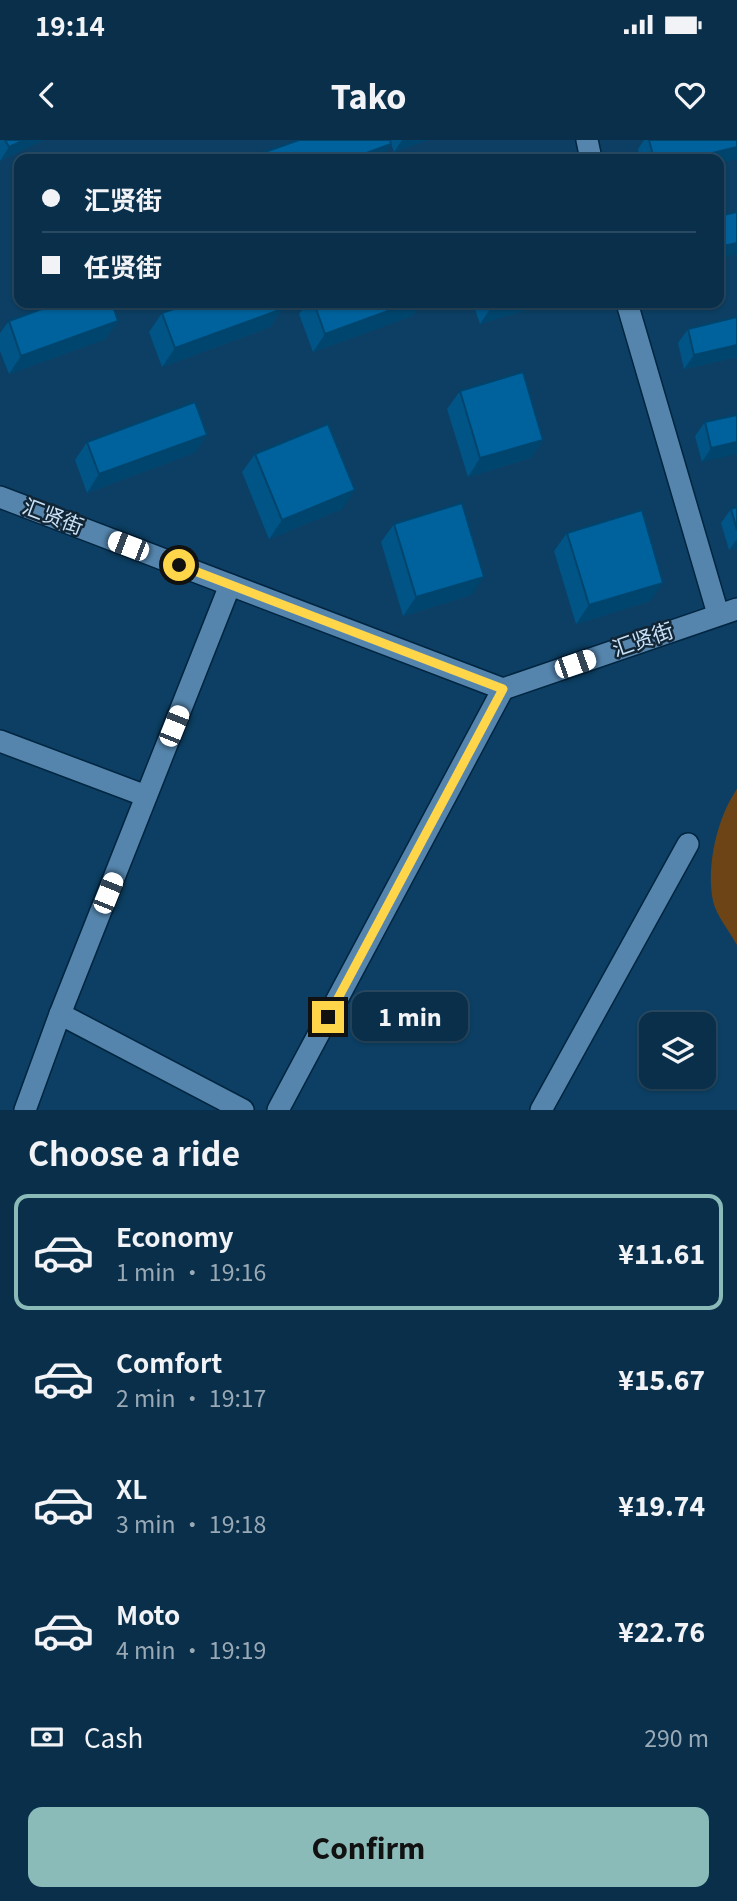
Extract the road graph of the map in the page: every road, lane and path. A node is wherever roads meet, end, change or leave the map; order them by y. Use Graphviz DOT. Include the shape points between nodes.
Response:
graph roads {
  1 [pos="629,308"];
  2 [pos="0,497"];
  3 [pos="230,584"];
  4 [pos="727,612"];
  5 [pos="503,689"];
  6 [pos="0,741"];
  7 [pos="146,796"];
  8 [pos="688,844"];
  9 [pos="60,1014"];
  10 [pos="26,1110"];
  11 [pos="243,1110"];
  12 [pos="278,1110"];
  13 [pos="541,1110"];
  1 -- 4 [label="street"];
  2 -- 3 [label="street, 汇贤街"];
  3 -- 5 [label="street, 汇贤街"];
  3 -- 7 [label="street"];
  4 -- 5 [label="street, 汇贤街"];
  5 -- 12 [label="street"];
  6 -- 7 [label="street"];
  7 -- 9 [label="street"];
  8 -- 13 [label="street"];
  9 -- 10 [label="street"];
  9 -- 11 [label="street"];
}
